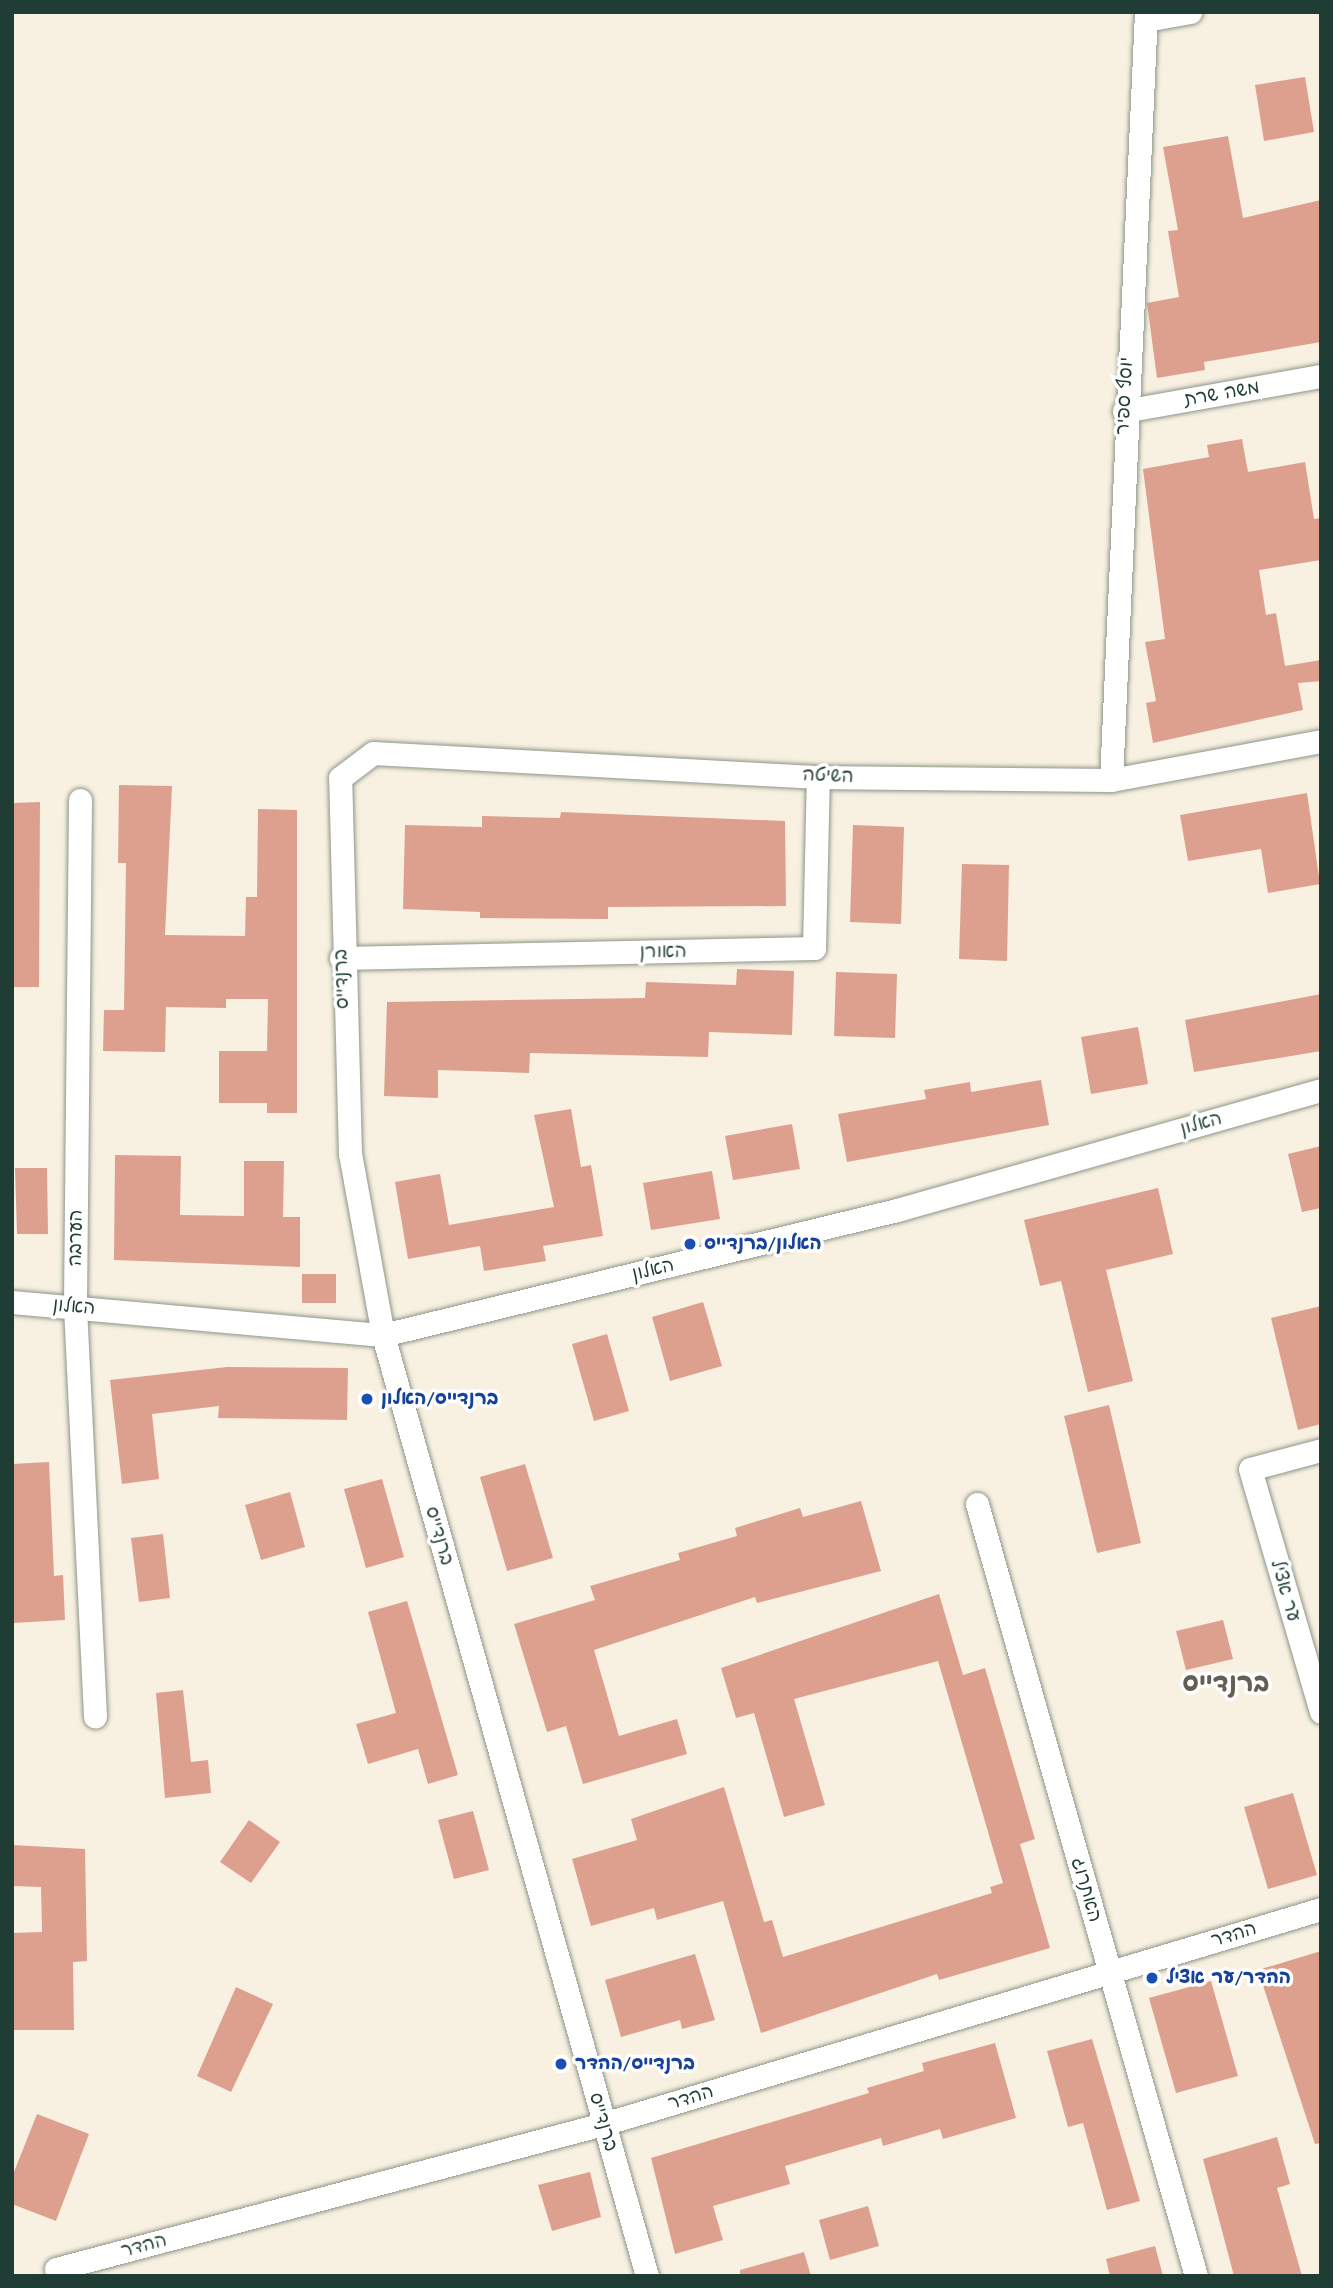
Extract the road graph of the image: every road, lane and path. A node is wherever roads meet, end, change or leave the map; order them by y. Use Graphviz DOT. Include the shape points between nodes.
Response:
graph roads {
  1 [pos="1190,12"];
  2 [pos="1146,16"];
  3 [pos="1321,376"];
  4 [pos="1124,411"];
  5 [pos="1321,741"];
  6 [pos="818,777"];
  7 [pos="340,778"];
  8 [pos="1111,780"];
  9 [pos="80,800"];
  10 [pos="341,958"];
  11 [pos="1321,1090"];
  12 [pos="12,1302"];
  13 [pos="75,1307"];
  14 [pos="383,1335"];
  15 [pos="1321,1450"];
  16 [pos="977,1504"];
  17 [pos="1321,1712"];
  18 [pos="95,1717"];
  19 [pos="1321,1909"];
  20 [pos="1110,1972"];
  21 [pos="603,2124"];
  22 [pos="56,2269"];
  23 [pos="647,2276"];
  24 [pos="1196,2276"];
  1 -- 2 [label="street"];
  2 -- 4 [label="street, יוסף ספיר"];
  3 -- 4 [label="street, משה שרת"];
  4 -- 8 [label="street, יוסף ספיר"];
  5 -- 8 [label="street, השיטה"];
  6 -- 7 [label="street, השיטה" via="373,753"];
  6 -- 8 [label="street, השיטה"];
  6 -- 10 [label="street, האורן" via="814,948"];
  7 -- 10 [label="street, ברנדייס"];
  9 -- 13 [label="street, הערבה"];
  10 -- 14 [label="street, ברנדייס" via="350,1154"];
  11 -- 14 [label="street, האלון" via="897,1210"];
  12 -- 13 [label="street, האלון"];
  13 -- 14 [label="street, האלון"];
  13 -- 18 [label="street, הערבה"];
  14 -- 21 [label="street, ברנדייס"];
  15 -- 17 [label="street, ער אציל" via="1250,1469"];
  16 -- 20 [label="street, האתרוג"];
  19 -- 20 [label="street, ההדר"];
  20 -- 21 [label="street, ההדר"];
  20 -- 24 [label="street, האתרוג"];
  21 -- 22 [label="street, ההדר"];
  21 -- 23 [label="street, ברנדייס"];
}
